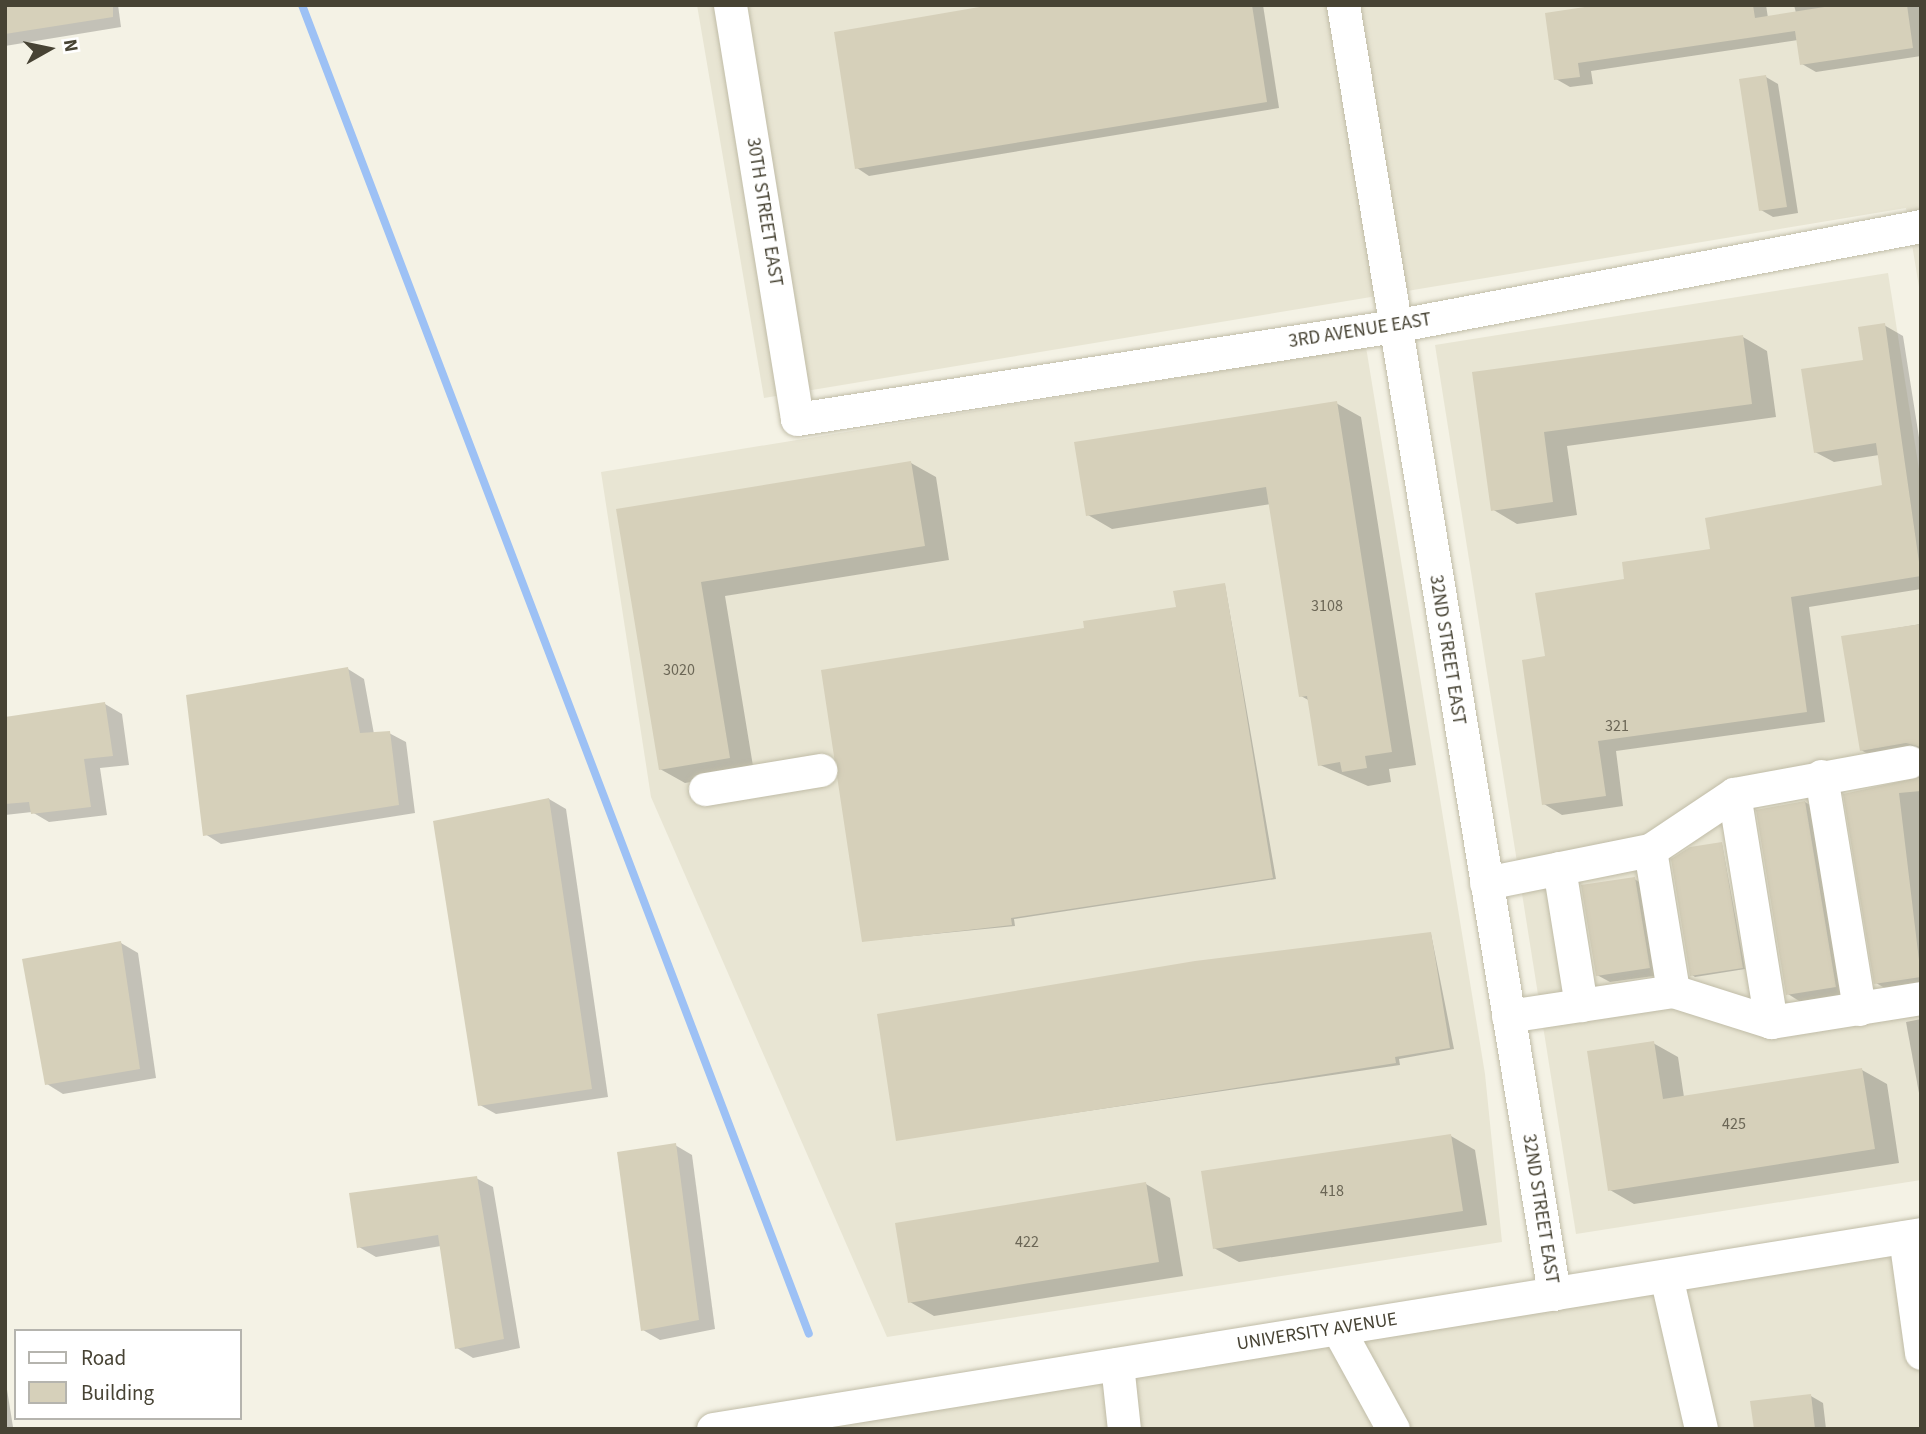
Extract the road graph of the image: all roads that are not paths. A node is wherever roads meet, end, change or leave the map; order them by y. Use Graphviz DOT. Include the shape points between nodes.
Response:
graph roads {
  1 [pos="730,5"];
  2 [pos="1343,5"];
  3 [pos="1921,226"];
  4 [pos="1394,327"];
  5 [pos="797,419"];
  6 [pos="1909,761"];
  7 [pos="820,771"];
  8 [pos="1821,776"];
  9 [pos="705,789"];
  10 [pos="1734,794"];
  11 [pos="1650,850"];
  12 [pos="1559,868"];
  13 [pos="1486,883"];
  14 [pos="1673,991"];
  15 [pos="1921,998"];
  16 [pos="1581,1004"];
  17 [pos="1859,1009"];
  18 [pos="1508,1016"];
  19 [pos="1771,1022"];
  20 [pos="1913,1236"];
  21 [pos="1666,1276"];
  22 [pos="1554,1294"];
  23 [pos="1338,1329"];
  24 [pos="1921,1353"];
  25 [pos="1117,1364"];
  26 [pos="713,1429"];
  27 [pos="1124,1429"];
  28 [pos="1393,1429"];
  29 [pos="1702,1429"];
  1 -- 5 [label="street, 30TH STREET EAST"];
  2 -- 4 [label="street, 32ND STREET EAST"];
  3 -- 4 [label="street, 3RD AVENUE EAST"];
  4 -- 5 [label="street, 3RD AVENUE EAST"];
  4 -- 13 [label="street, 32ND STREET EAST"];
  6 -- 8 [label="street"];
  7 -- 9 [label="street"];
  8 -- 10 [label="street"];
  8 -- 17 [label="street"];
  10 -- 11 [label="street"];
  10 -- 19 [label="street"];
  11 -- 12 [label="street"];
  11 -- 14 [label="street"];
  12 -- 13 [label="street"];
  12 -- 16 [label="street"];
  13 -- 18 [label="street, 32ND STREET EAST"];
  14 -- 16 [label="street"];
  14 -- 19 [label="street"];
  15 -- 17 [label="street"];
  16 -- 18 [label="street"];
  17 -- 19 [label="street"];
  18 -- 22 [label="street, 32ND STREET EAST"];
  20 -- 21 [label="street, UNIVERSITY AVENUE"];
  20 -- 24 [label="street"];
  21 -- 22 [label="street, UNIVERSITY AVENUE"];
  21 -- 29 [label="street"];
  22 -- 23 [label="street, UNIVERSITY AVENUE"];
  23 -- 25 [label="street, UNIVERSITY AVENUE"];
  23 -- 28 [label="street"];
  25 -- 26 [label="street, UNIVERSITY AVENUE"];
  25 -- 27 [label="street"];
}
